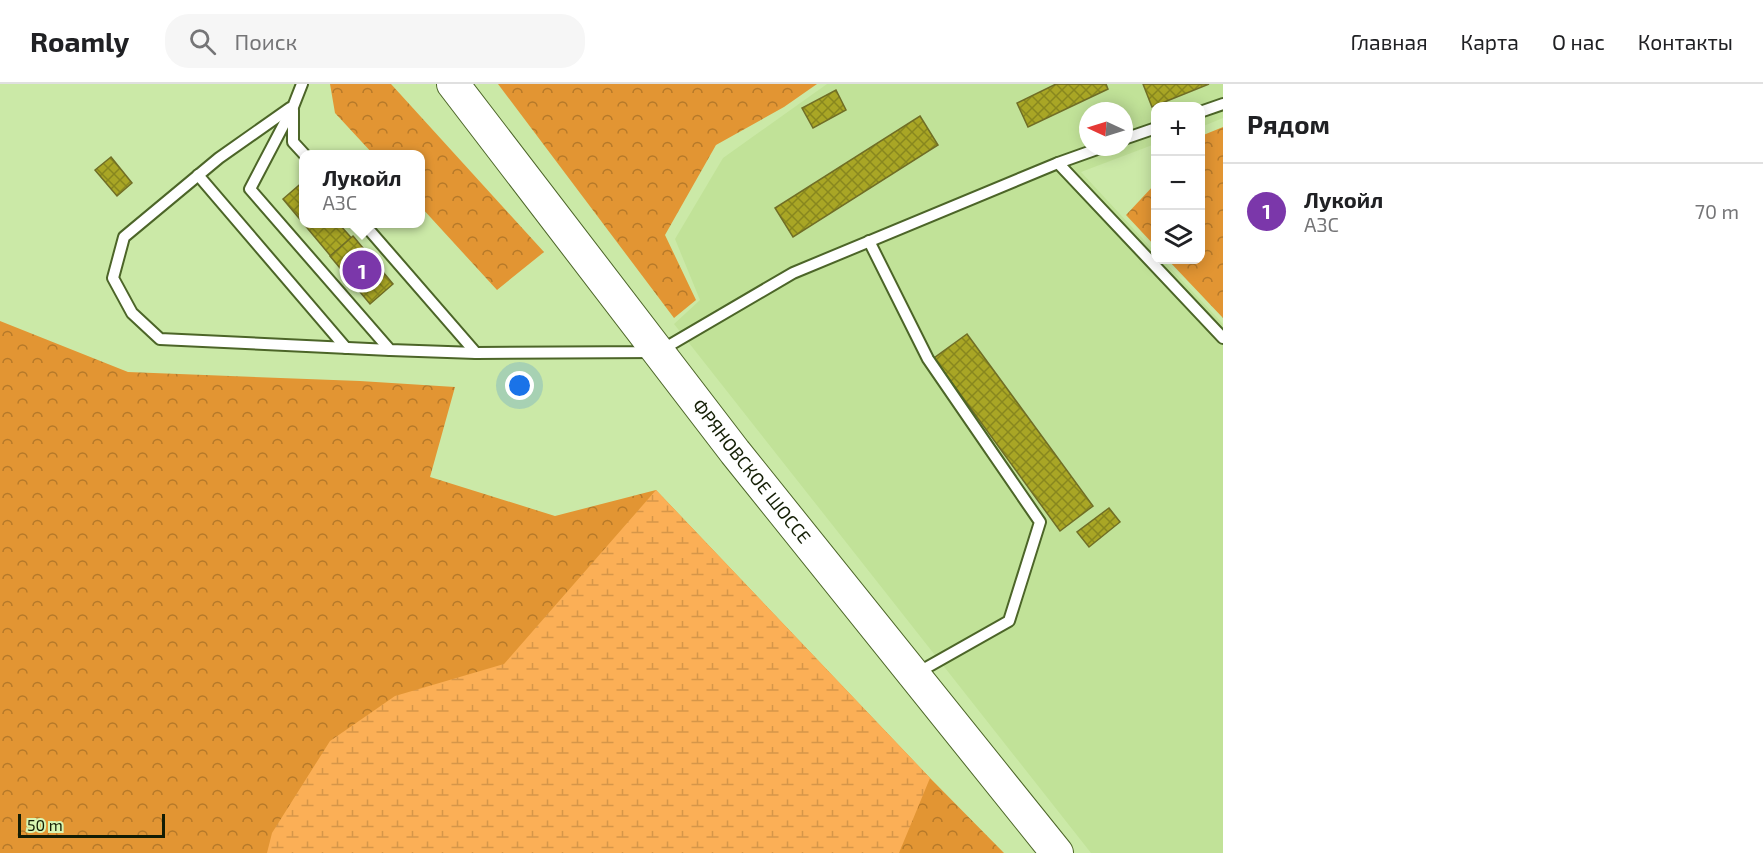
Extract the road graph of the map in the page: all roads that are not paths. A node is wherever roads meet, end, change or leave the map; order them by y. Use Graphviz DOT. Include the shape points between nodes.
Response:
graph roads {
  1 [pos="302,84"];
  2 [pos="453,84"];
  3 [pos="1223,104"];
  4 [pos="293,106"];
  5 [pos="1205,110"];
  6 [pos="1151,130"];
  7 [pos="1133,137"];
  8 [pos="300,150"];
  9 [pos="1079,156"];
  10 [pos="1058,164"];
  11 [pos="198,175"];
  12 [pos="367,228"];
  13 [pos="869,241"];
  14 [pos="1223,338"];
  15 [pos="346,348"];
  16 [pos="390,350"];
  17 [pos="658,352"];
  18 [pos="476,353"];
  19 [pos="914,675"];
  20 [pos="1057,853"];
  1 -- 4 [label="lane"];
  2 -- 17 [label="main road, ФРЯНОВСКОЕ ШОССЕ"];
  3 -- 5 [label="lane"];
  4 -- 8 [label="lane" via="293,142"];
  4 -- 11 [label="lane"];
  4 -- 16 [label="lane" via="250,189"];
  6 -- 7 [label="lane"];
  9 -- 10 [label="lane"];
  10 -- 13 [label="lane"];
  10 -- 14 [label="lane"];
  11 -- 15 [label="lane"];
  11 -- 15 [label="lane" via="124,237 113,278 132,313 160,339"];
  12 -- 18 [label="lane"];
  13 -- 17 [label="lane" via="793,273"];
  13 -- 19 [label="lane" via="928,359 1040,522 1009,621"];
  15 -- 16 [label="lane"];
  16 -- 18 [label="lane"];
  17 -- 18 [label="lane"];
  17 -- 19 [label="main road, ФРЯНОВСКОЕ ШОССЕ"];
  19 -- 20 [label="main road, ФРЯНОВСКОЕ ШОССЕ"];
}
